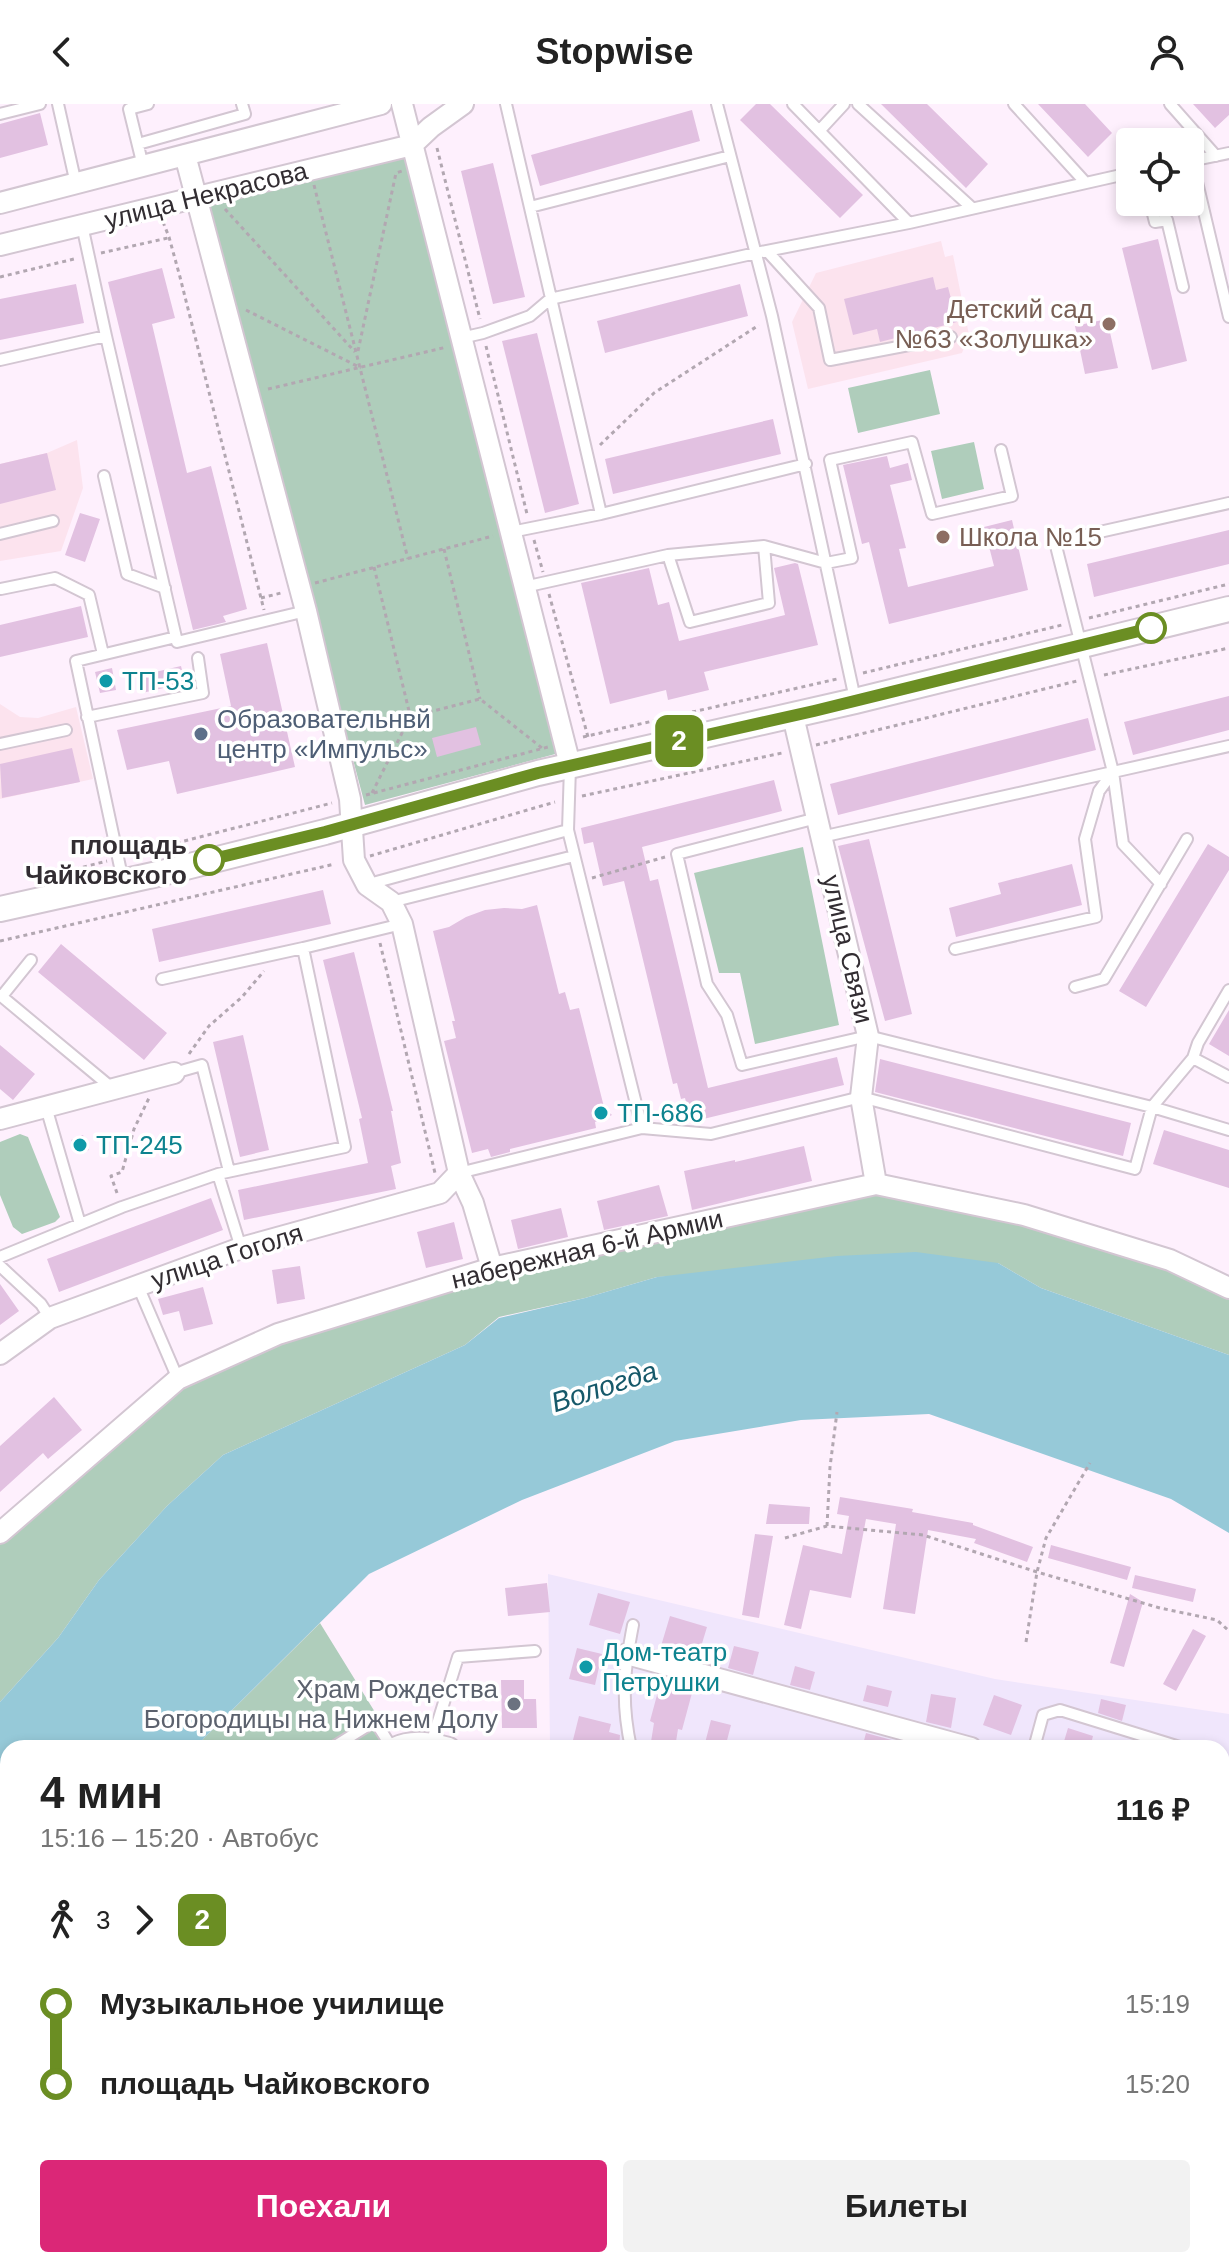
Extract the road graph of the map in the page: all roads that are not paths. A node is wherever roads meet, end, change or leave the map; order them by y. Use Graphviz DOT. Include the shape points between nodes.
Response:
graph roads {
  1 [pos="40,104"];
  2 [pos="58,104"];
  3 [pos="148,104"];
  4 [pos="242,104"];
  5 [pos="381,104"];
  6 [pos="402,104"];
  7 [pos="463,104"];
  8 [pos="506,104"];
  9 [pos="717,104"];
  10 [pos="793,104"];
  11 [pos="844,104"];
  12 [pos="858,104"];
  13 [pos="1014,104"];
  14 [pos="1170,104"];
  15 [pos="0,114"];
  16 [pos="820,130"];
  17 [pos="138,144"];
  18 [pos="412,145"];
  19 [pos="1229,153"];
  20 [pos="185,155"];
  21 [pos="730,156"];
  22 [pos="1216,156"];
  23 [pos="1204,158"];
  24 [pos="143,166"];
  25 [pos="1116,176"];
  26 [pos="1085,182"];
  27 [pos="76,184"];
  28 [pos="204,196"];
  29 [pos="0,203"];
  30 [pos="1204,206"];
  31 [pos="530,207"];
  32 [pos="972,208"];
  33 [pos="1154,216"];
  34 [pos="909,223"];
  35 [pos="82,225"];
  36 [pos="0,245"];
  37 [pos="762,252"];
  38 [pos="1224,276"];
  39 [pos="1183,287"];
  40 [pos="550,299"];
  41 [pos="1229,317"];
  42 [pos="106,336"];
  43 [pos="951,337"];
  44 [pos="461,338"];
  45 [pos="0,360"];
  46 [pos="1001,450"];
  47 [pos="806,464"];
  48 [pos="104,476"];
  49 [pos="1229,503"];
  50 [pos="601,514"];
  51 [pos="53,521"];
  52 [pos="521,530"];
  53 [pos="0,534"];
  54 [pos="764,546"];
  55 [pos="668,555"];
  56 [pos="826,563"];
  57 [pos="524,587"];
  58 [pos="165,588"];
  59 [pos="1,589"];
  60 [pos="1229,609"];
  61 [pos="306,611"];
  62 [pos="176,637"];
  63 [pos="1080,646"];
  64 [pos="103,654"];
  65 [pos="198,658"];
  66 [pos="855,701"];
  67 [pos="793,716"];
  68 [pos="87,717"];
  69 [pos="66,730"];
  70 [pos="0,744"];
  71 [pos="1229,746"];
  72 [pos="567,754"];
  73 [pos="1113,772"];
  74 [pos="351,824"];
  75 [pos="819,827"];
  76 [pos="568,830"];
  77 [pos="1187,839"];
  78 [pos="574,856"];
  79 [pos="120,870"];
  80 [pos="1161,884"];
  81 [pos="367,885"];
  82 [pos="391,902"];
  83 [pos="0,909"];
  84 [pos="402,924"];
  85 [pos="303,948"];
  86 [pos="955,949"];
  87 [pos="31,960"];
  88 [pos="162,979"];
  89 [pos="1075,987"];
  90 [pos="1229,990"];
  91 [pos="1,996"];
  92 [pos="868,1036"];
  93 [pos="1193,1058"];
  94 [pos="174,1073"];
  95 [pos="1229,1077"];
  96 [pos="113,1090"];
  97 [pos="861,1097"];
  98 [pos="46,1107"];
  99 [pos="1152,1107"];
  100 [pos="0,1119"];
  101 [pos="642,1128"];
  102 [pos="1229,1130"];
  103 [pos="229,1171"];
  104 [pos="459,1173"];
  105 [pos="218,1174"];
  106 [pos="876,1184"];
  107 [pos="80,1224"];
  108 [pos="241,1248"];
  109 [pos="0,1257"];
  110 [pos="0,1266"];
  111 [pos="492,1268"];
  112 [pos="138,1286"];
  113 [pos="1229,1288"];
  114 [pos="50,1318"];
  115 [pos="0,1354"];
  116 [pos="178,1379"];
  117 [pos="0,1533"];
  118 [pos="633,1625"];
  119 [pos="535,1651"];
  120 [pos="627,1654"];
  121 [pos="345,1740"];
  122 [pos="388,1740"];
  123 [pos="441,1740"];
  124 [pos="629,1740"];
  125 [pos="942,1740"];
  126 [pos="1036,1740"];
  127 [pos="1157,1740"];
  1 -- 15 [label="lane"];
  2 -- 27 [label="lane"];
  3 -- 17 [label="lane" via="129,109"];
  4 -- 17 [label="lane" via="245,114"];
  5 -- 20 [label="street, улица Некрасова"];
  6 -- 18 [label="street"];
  7 -- 18 [label="street"];
  8 -- 31 [label="lane"];
  9 -- 21 [label="lane"];
  10 -- 16 [label="lane"];
  11 -- 16 [label="lane"];
  12 -- 32 [label="lane"];
  13 -- 26 [label="lane"];
  14 -- 22 [label="lane"];
  16 -- 34 [label="lane"];
  17 -- 24 [label="lane"];
  18 -- 28 [label="street, улица Некрасова"];
  18 -- 44 [label="street"];
  19 -- 22 [label="lane"];
  20 -- 24 [label="street, улица Некрасова"];
  20 -- 28 [label="street"];
  21 -- 31 [label="lane"];
  21 -- 37 [label="lane"];
  22 -- 23 [label="lane"];
  24 -- 27 [label="street, улица Некрасова"];
  25 -- 26 [label="lane"];
  26 -- 32 [label="lane"];
  27 -- 29 [label="street, улица Некрасова"];
  28 -- 35 [label="street, улица Некрасова"];
  28 -- 61 [label="street" via="223,299"];
  30 -- 38 [label="lane"];
  31 -- 40 [label="lane"];
  32 -- 34 [label="lane"];
  33 -- 39 [label="lane" via="1155,222 1167,220"];
  34 -- 37 [label="lane"];
  35 -- 36 [label="street, улица Некрасова"];
  35 -- 42 [label="lane"];
  37 -- 40 [label="lane"];
  37 -- 43 [label="lane" via="819,308 830,360"];
  37 -- 47 [label="lane"];
  38 -- 41 [label="lane"];
  40 -- 44 [label="lane" via="530,316"];
  40 -- 50 [label="lane"];
  42 -- 45 [label="lane"];
  42 -- 58 [label="lane"];
  44 -- 52 [label="street"];
  46 -- 56 [label="lane" via="1012,496 932,514 912,442 830,460 852,558"];
  47 -- 50 [label="lane"];
  47 -- 56 [label="lane"];
  48 -- 58 [label="lane" via="127,574"];
  49 -- 63 [label="lane" via="1055,542"];
  50 -- 52 [label="lane"];
  51 -- 53 [label="lane"];
  52 -- 57 [label="street"];
  54 -- 55 [label="lane"];
  54 -- 55 [label="lane" via="769,603 690,622"];
  54 -- 56 [label="lane"];
  55 -- 57 [label="lane"];
  56 -- 66 [label="lane"];
  57 -- 72 [label="street"];
  58 -- 62 [label="lane"];
  59 -- 64 [label="lane" via="55,578 89,595"];
  60 -- 63 [label="street"];
  61 -- 62 [label="lane" via="177,642"];
  61 -- 74 [label="street" via="350,799"];
  62 -- 64 [label="lane"];
  63 -- 66 [label="street"];
  63 -- 73 [label="lane"];
  64 -- 68 [label="lane" via="76,661"];
  65 -- 68 [label="lane" via="203,693"];
  66 -- 67 [label="street"];
  67 -- 72 [label="street"];
  67 -- 75 [label="street, улица Связи"];
  68 -- 79 [label="lane"];
  69 -- 70 [label="lane"];
  71 -- 73 [label="lane"];
  72 -- 74 [label="street"];
  72 -- 76 [label="lane"];
  73 -- 75 [label="lane"];
  73 -- 80 [label="lane" via="1123,844"];
  73 -- 86 [label="lane" via="1099,791 1085,839 1096,917"];
  74 -- 79 [label="street"];
  74 -- 81 [label="street" via="354,860"];
  75 -- 92 [label="street, улица Связи"];
  75 -- 92 [label="lane" via="677,854 707,984 727,1015 742,1065"];
  76 -- 78 [label="lane"];
  76 -- 81 [label="lane"];
  77 -- 80 [label="lane"];
  78 -- 82 [label="lane"];
  78 -- 101 [label="lane"];
  79 -- 83 [label="street"];
  80 -- 89 [label="lane" via="1104,979"];
  81 -- 82 [label="street"];
  82 -- 84 [label="street"];
  84 -- 85 [label="lane"];
  84 -- 104 [label="street"];
  85 -- 88 [label="lane"];
  85 -- 103 [label="lane" via="345,1147"];
  87 -- 91 [label="lane"];
  90 -- 93 [label="lane"];
  91 -- 96 [label="lane"];
  92 -- 97 [label="street, улица Связи"];
  92 -- 99 [label="lane"];
  93 -- 95 [label="lane"];
  93 -- 99 [label="lane"];
  94 -- 96 [label="street"];
  94 -- 103 [label="lane" via="202,1065"];
  96 -- 98 [label="street"];
  97 -- 99 [label="lane" via="1135,1169"];
  97 -- 101 [label="lane" via="711,1134"];
  97 -- 106 [label="street, улица Связи"];
  98 -- 100 [label="street"];
  98 -- 107 [label="lane"];
  99 -- 102 [label="lane"];
  101 -- 104 [label="lane"];
  103 -- 105 [label="lane"];
  104 -- 108 [label="street, улица Гоголя" via="440,1193"];
  104 -- 111 [label="street"];
  105 -- 107 [label="lane"];
  105 -- 108 [label="lane"];
  106 -- 111 [label="street, набережная 6-й Армии"];
  106 -- 113 [label="street, набережная 6-й Армии" via="1024,1215 1170,1260"];
  107 -- 109 [label="lane"];
  108 -- 112 [label="street, улица Гоголя"];
  110 -- 114 [label="lane"];
  111 -- 116 [label="street, набережная 6-й Армии" via="278,1334"];
  112 -- 114 [label="street, улица Гоголя"];
  112 -- 116 [label="lane"];
  114 -- 115 [label="street, улица Гоголя"];
  116 -- 117 [label="street, набережная 6-й Армии"];
  118 -- 120 [label="lane"];
  119 -- 123 [label="lane" via="458,1657"];
  120 -- 124 [label="lane"];
  120 -- 125 [label="street"];
  121 -- 122 [label="lane" via="375,1721"];
  126 -- 127 [label="lane" via="1043,1715 1060,1710"];
}
